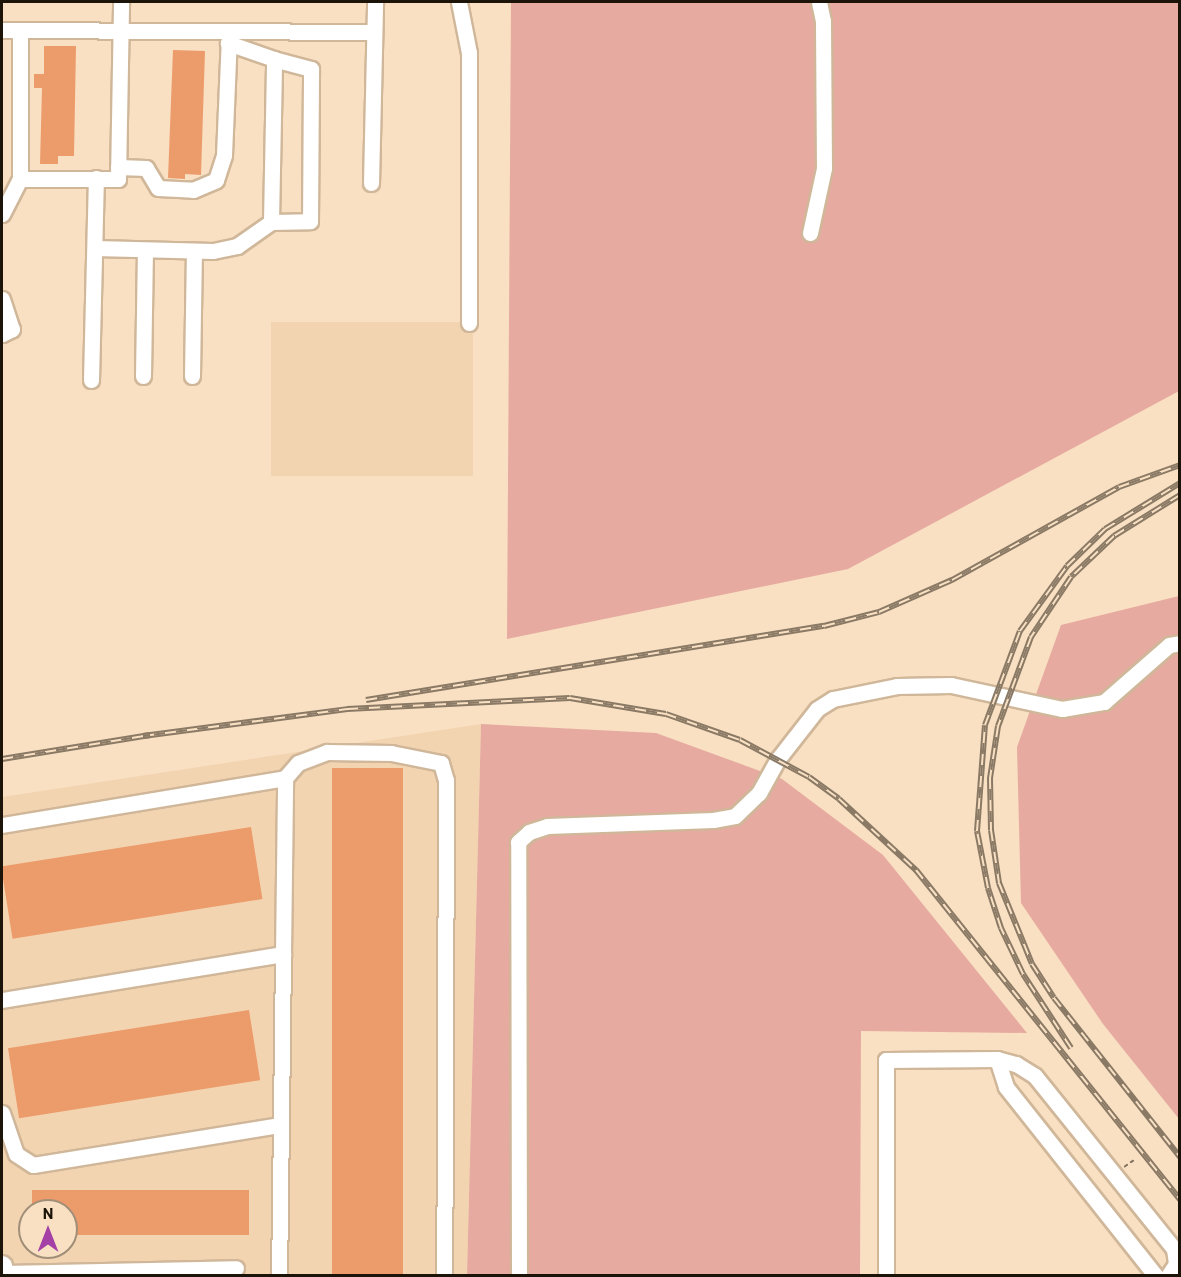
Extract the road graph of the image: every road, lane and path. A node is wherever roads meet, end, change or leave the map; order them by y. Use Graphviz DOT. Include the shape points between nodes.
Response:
graph roads {
  1 [pos="121,2"];
  2 [pos="375,2"];
  3 [pos="459,2"];
  4 [pos="819,2"];
  5 [pos="2,30"];
  6 [pos="20,30"];
  7 [pos="120,32"];
  8 [pos="374,32"];
  9 [pos="229,38"];
  10 [pos="274,59"];
  11 [pos="118,167"];
  12 [pos="20,178"];
  13 [pos="96,178"];
  14 [pos="371,183"];
  15 [pos="2,214"];
  16 [pos="271,222"];
  17 [pos="810,233"];
  18 [pos="94,248"];
  19 [pos="146,251"];
  20 [pos="194,251"];
  21 [pos="2,300"];
  22 [pos="469,323"];
  23 [pos="2,334"];
  24 [pos="143,376"];
  25 [pos="192,376"];
  26 [pos="91,380"];
  27 [pos="1179,643"];
  28 [pos="285,778"];
  29 [pos="2,825"];
  30 [pos="283,954"];
  31 [pos="2,1000"];
  32 [pos="997,1059"];
  33 [pos="2,1113"];
  34 [pos="279,1125"];
  35 [pos="1134,1160"];
  36 [pos="1121,1170"];
  37 [pos="236,1268"];
  38 [pos="3,1271"];
  39 [pos="279,1275"];
  40 [pos="444,1275"];
  41 [pos="519,1275"];
  42 [pos="886,1275"];
  43 [pos="1156,1275"];
  44 [pos="1168,1275"];
  1 -- 7 [label="lane"];
  2 -- 8 [label="lane"];
  3 -- 22 [label="lane" via="469,53"];
  4 -- 17 [label="lane" via="823,21 824,168"];
  5 -- 6 [label="lane"];
  6 -- 7 [label="lane"];
  6 -- 12 [label="lane"];
  7 -- 9 [label="lane"];
  7 -- 11 [label="lane"];
  8 -- 9 [label="lane"];
  8 -- 14 [label="lane"];
  9 -- 10 [label="lane"];
  9 -- 11 [label="lane" via="224,155 216,180 193,190 158,188 146,168"];
  10 -- 16 [label="lane"];
  10 -- 16 [label="lane" via="311,69 310,221"];
  11 -- 13 [label="lane" via="118,178"];
  12 -- 13 [label="lane"];
  12 -- 15 [label="lane"];
  13 -- 18 [label="lane"];
  16 -- 20 [label="lane" via="237,246"];
  18 -- 19 [label="lane"];
  18 -- 26 [label="lane"];
  19 -- 20 [label="lane"];
  19 -- 24 [label="lane"];
  20 -- 25 [label="lane"];
  21 -- 23 [label="lane" via="12,329"];
  27 -- 41 [label="lane" via="1169,645 1104,702 1062,709 951,685 897,686 834,699 817,709 778,759 759,793 735,816 547,826 529,832 518,842"];
  28 -- 29 [label="lane"];
  28 -- 30 [label="lane"];
  28 -- 40 [label="lane" via="298,763 327,752 428,757 441,763 444,771"];
  30 -- 31 [label="lane"];
  30 -- 34 [label="lane"];
  32 -- 42 [label="lane" via="886,1060"];
  32 -- 43 [label="lane" via="1006,1087"];
  32 -- 44 [label="lane" via="1016,1064 1035,1076 1174,1249 1176,1264"];
  33 -- 34 [label="lane" via="16,1154 33,1165"];
  34 -- 39 [label="lane"];
  35 -- 36 [label="path"];
  37 -- 38 [label="lane"];
}
